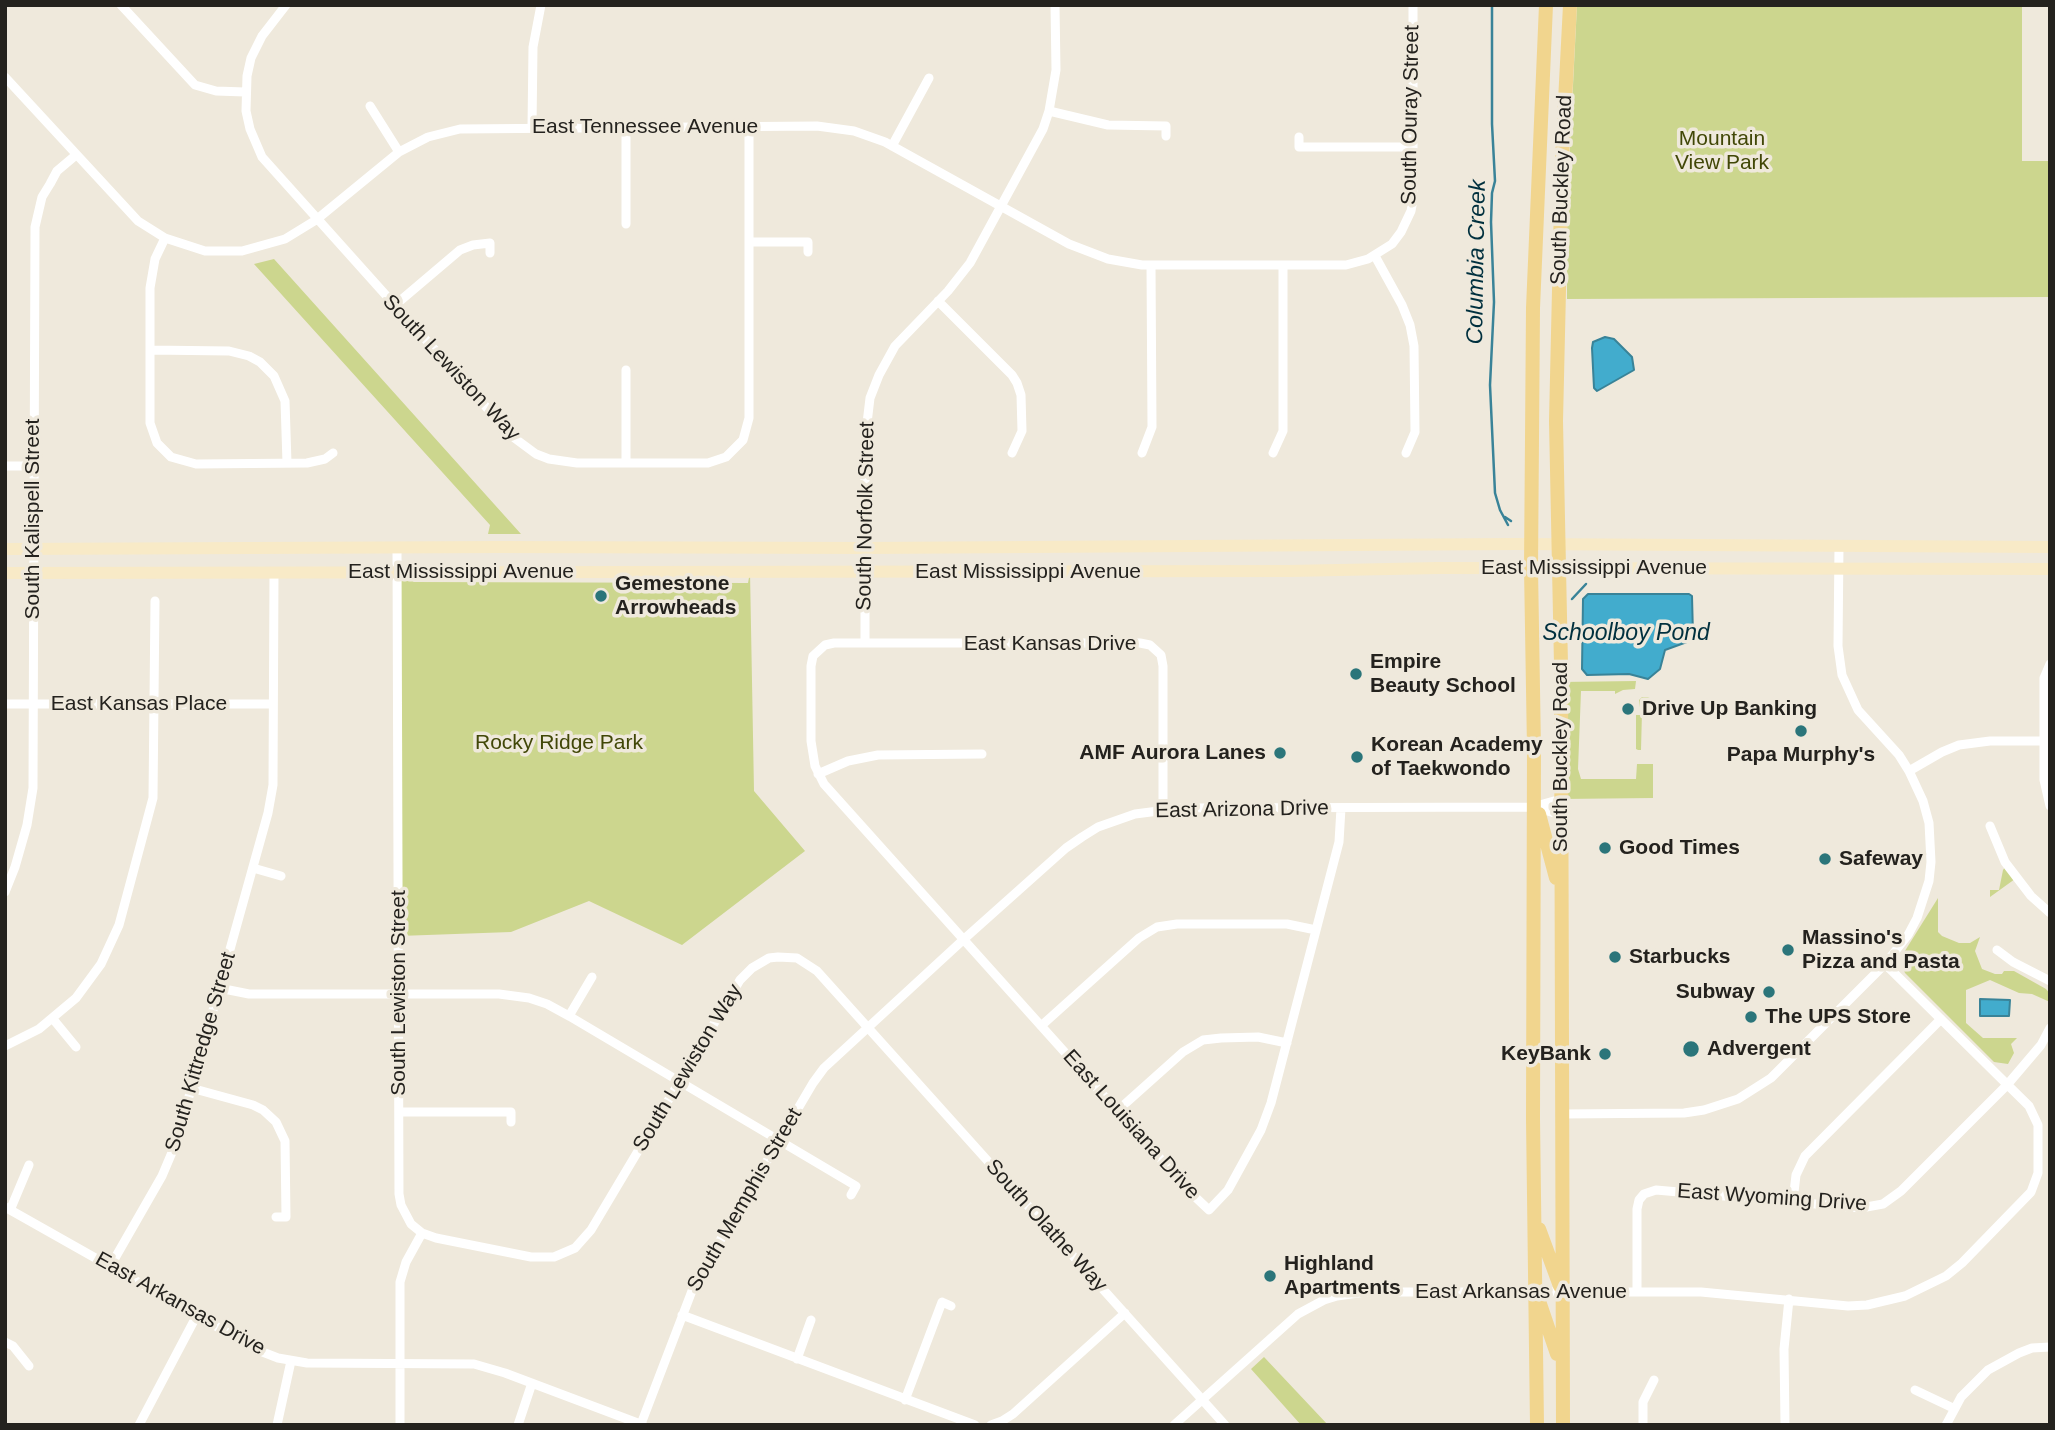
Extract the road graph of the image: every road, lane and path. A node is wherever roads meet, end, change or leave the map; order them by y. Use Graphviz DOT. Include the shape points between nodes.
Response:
graph roads {
  1 [pos="121,5"];
  2 [pos="286,5"];
  3 [pos="541,5"];
  4 [pos="1055,5"];
  5 [pos="1413,5"];
  6 [pos="1546,5"];
  7 [pos="1570,5"];
  8 [pos="5,77"];
  9 [pos="929,78"];
  10 [pos="245,92"];
  11 [pos="370,106"];
  12 [pos="1049,111"];
  13 [pos="533,127"];
  14 [pos="626,127"];
  15 [pos="749,127"];
  16 [pos="1167,136"];
  17 [pos="1299,137"];
  18 [pos="892,146"];
  19 [pos="1413,147"];
  20 [pos="399,152"];
  21 [pos="76,155"];
  22 [pos="1002,206"];
  23 [pos="316,220"];
  24 [pos="626,224"];
  25 [pos="165,238"];
  26 [pos="749,242"];
  27 [pos="808,252"];
  28 [pos="490,253"];
  29 [pos="1375,256"];
  30 [pos="1151,265"];
  31 [pos="1283,265"];
  32 [pos="937,301"];
  33 [pos="394,306"];
  34 [pos="150,350"];
  35 [pos="626,370"];
  36 [pos="333,453"];
  37 [pos="1012,453"];
  38 [pos="1142,453"];
  39 [pos="1273,453"];
  40 [pos="1406,453"];
  41 [pos="287,463"];
  42 [pos="626,463"];
  43 [pos="5,466"];
  44 [pos="33,466"];
  45 [pos="1532,544"];
  46 [pos="1557,544"];
  47 [pos="1839,546"];
  48 [pos="2050,547"];
  49 [pos="397,548"];
  50 [pos="865,548"];
  51 [pos="5,549"];
  52 [pos="32,549"];
  53 [pos="1531,568"];
  54 [pos="1558,568"];
  55 [pos="1839,569"];
  56 [pos="2050,569"];
  57 [pos="865,572"];
  58 [pos="5,573"];
  59 [pos="32,573"];
  60 [pos="274,573"];
  61 [pos="397,573"];
  62 [pos="155,601"];
  63 [pos="865,643"];
  64 [pos="2050,664"];
  65 [pos="5,704"];
  66 [pos="32,704"];
  67 [pos="155,704"];
  68 [pos="273,704"];
  69 [pos="2044,741"];
  70 [pos="982,754"];
  71 [pos="1909,771"];
  72 [pos="818,774"];
  73 [pos="1561,799"];
  74 [pos="2050,806"];
  75 [pos="1534,807"];
  76 [pos="1163,808"];
  77 [pos="1340,808"];
  78 [pos="1561,815"];
  79 [pos="1990,827"];
  80 [pos="253,868"];
  81 [pos="281,876"];
  82 [pos="5,892"];
  83 [pos="1561,900"];
  84 [pos="2050,913"];
  85 [pos="1316,930"];
  86 [pos="963,940"];
  87 [pos="1997,950"];
  88 [pos="1885,964"];
  89 [pos="592,977"];
  90 [pos="2050,981"];
  91 [pos="219,988"];
  92 [pos="399,994"];
  93 [pos="893,1003"];
  94 [pos="569,1016"];
  95 [pos="53,1018"];
  96 [pos="1941,1018"];
  97 [pos="867,1027"];
  98 [pos="1041,1027"];
  99 [pos="2050,1028"];
  100 [pos="1287,1043"];
  101 [pos="5,1046"];
  102 [pos="76,1047"];
  103 [pos="679,1081"];
  104 [pos="2007,1084"];
  105 [pos="191,1088"];
  106 [pos="1117,1111"];
  107 [pos="399,1112"];
  108 [pos="1562,1114"];
  109 [pos="511,1122"];
  110 [pos="779,1140"];
  111 [pos="29,1165"];
  112 [pos="851,1195"];
  113 [pos="1793,1201"];
  114 [pos="8,1208"];
  115 [pos="1534,1215"];
  116 [pos="276,1217"];
  117 [pos="422,1233"];
  118 [pos="111,1265"];
  119 [pos="1535,1292"];
  120 [pos="1562,1292"];
  121 [pos="1637,1292"];
  122 [pos="1789,1299"];
  123 [pos="951,1306"];
  124 [pos="1125,1313"];
  125 [pos="197,1315"];
  126 [pos="682,1315"];
  127 [pos="811,1320"];
  128 [pos="5,1342"];
  129 [pos="2050,1347"];
  130 [pos="797,1359"];
  131 [pos="292,1361"];
  132 [pos="400,1363"];
  133 [pos="29,1366"];
  134 [pos="1562,1376"];
  135 [pos="1654,1380"];
  136 [pos="533,1383"];
  137 [pos="1915,1390"];
  138 [pos="905,1399"];
  139 [pos="1202,1399"];
  140 [pos="1953,1408"];
  141 [pos="642,1424"];
  142 [pos="139,1425"];
  143 [pos="276,1425"];
  144 [pos="400,1425"];
  145 [pos="518,1425"];
  146 [pos="975,1425"];
  147 [pos="991,1425"];
  148 [pos="1174,1425"];
  149 [pos="1225,1425"];
  150 [pos="1537,1425"];
  151 [pos="1563,1425"];
  152 [pos="1643,1425"];
  153 [pos="1785,1425"];
  154 [pos="1946,1425"];
  1 -- 10 [label="street" via="195,85"];
  2 -- 10 [label="street" via="256,47"];
  3 -- 13 [label="street" via="533,47"];
  4 -- 12 [label="street, South Norfolk Street" via="1056,70"];
  5 -- 19 [label="street, South Ouray Street"];
  6 -- 45 [label="main road, South Buckley Road" via="1533,308"];
  7 -- 46 [label="main road, South Buckley Road" via="1557,317"];
  8 -- 21 [label="street, East Tennessee Avenue"];
  9 -- 18 [label="street"];
  10 -- 23 [label="street, South Lewiston Way" via="250,129 262,157"];
  11 -- 20 [label="street"];
  12 -- 16 [label="street" via="1108,125 1166,126"];
  12 -- 22 [label="street, South Norfolk Street"];
  13 -- 14 [label="street, East Tennessee Avenue"];
  13 -- 20 [label="street, East Tennessee Avenue" via="460,129 428,137"];
  14 -- 15 [label="street, East Tennessee Avenue"];
  14 -- 24 [label="street"];
  15 -- 18 [label="street, East Tennessee Avenue" via="839,128"];
  15 -- 26 [label="street"];
  17 -- 19 [label="street" via="1299,147"];
  18 -- 22 [label="street, East Tennessee Avenue"];
  19 -- 29 [label="street, South Ouray Street" via="1411,211 1392,244"];
  20 -- 23 [label="street, East Tennessee Avenue"];
  21 -- 25 [label="street, East Tennessee Avenue" via="127,211"];
  21 -- 44 [label="street, South Kalispell Street" via="65,163 42,197 35,226"];
  22 -- 30 [label="street, East Tennessee Avenue" via="1091,254"];
  22 -- 32 [label="street, South Norfolk Street" via="970,263"];
  23 -- 25 [label="street, East Tennessee Avenue" via="285,239 242,251 205,251"];
  23 -- 33 [label="street, South Lewiston Way"];
  25 -- 34 [label="street" via="152,272"];
  26 -- 27 [label="street" via="808,242"];
  26 -- 42 [label="street, South Lewiston Way" via="749,418 737,449 708,463"];
  28 -- 33 [label="street" via="490,243 460,250"];
  29 -- 31 [label="street, East Tennessee Avenue" via="1346,265"];
  29 -- 40 [label="street" via="1402,305 1414,346 1415,432"];
  30 -- 31 [label="street, East Tennessee Avenue"];
  30 -- 38 [label="street" via="1152,427"];
  31 -- 39 [label="street" via="1283,431"];
  32 -- 37 [label="street" via="1017,383 1022,431"];
  32 -- 50 [label="street, South Norfolk Street" via="895,346 870,398 865,439"];
  33 -- 42 [label="street, South Lewiston Way" via="523,446 563,462"];
  34 -- 41 [label="street" via="229,351 260,362 274,376 285,401"];
  34 -- 41 [label="street" via="150,424 163,451 189,464"];
  35 -- 42 [label="street"];
  36 -- 41 [label="street" via="317,461"];
  43 -- 44 [label="street"];
  44 -- 52 [label="street, South Kalispell Street"];
  45 -- 46 [label="main road, East Mississippi Avenue"];
  45 -- 50 [label="main road, East Mississippi Avenue"];
  45 -- 53 [label="main road, South Buckley Road"];
  46 -- 47 [label="main road, East Mississippi Avenue"];
  46 -- 54 [label="main road, South Buckley Road"];
  47 -- 48 [label="main road, East Mississippi Avenue"];
  47 -- 55 [label="street"];
  49 -- 50 [label="main road, East Mississippi Avenue"];
  49 -- 52 [label="main road, East Mississippi Avenue"];
  49 -- 61 [label="street, South Lewiston Street"];
  50 -- 57 [label="street, South Norfolk Street"];
  51 -- 52 [label="main road, East Mississippi Avenue"];
  52 -- 59 [label="street, South Kalispell Street"];
  53 -- 54 [label="main road, East Mississippi Avenue"];
  53 -- 57 [label="main road, East Mississippi Avenue"];
  53 -- 75 [label="main road, South Buckley Road"];
  54 -- 55 [label="main road, East Mississippi Avenue"];
  54 -- 73 [label="main road, South Buckley Road"];
  55 -- 56 [label="main road, East Mississippi Avenue"];
  55 -- 71 [label="street" via="1838,646 1845,684 1858,709"];
  57 -- 61 [label="main road, East Mississippi Avenue"];
  57 -- 63 [label="street, South Norfolk Street"];
  58 -- 59 [label="main road, East Mississippi Avenue"];
  59 -- 60 [label="main road, East Mississippi Avenue"];
  59 -- 66 [label="street, South Kalispell Street"];
  60 -- 61 [label="main road, East Mississippi Avenue"];
  60 -- 68 [label="street, South Kittredge Street"];
  61 -- 92 [label="street, South Lewiston Street"];
  62 -- 67 [label="street"];
  63 -- 72 [label="street" via="825,645 812,659 811,741"];
  63 -- 76 [label="street, East Kansas Drive" via="1150,645 1161,655 1163,666"];
  64 -- 69 [label="street" via="2044,678"];
  65 -- 66 [label="street, East Kansas Place"];
  66 -- 67 [label="street, East Kansas Place"];
  66 -- 82 [label="street, South Kalispell Street" via="31,806"];
  67 -- 68 [label="street, East Kansas Place"];
  67 -- 95 [label="street" via="153,798 118,925 91,979"];
  68 -- 80 [label="street, South Kittredge Street" via="273,785"];
  69 -- 71 [label="street" via="1959,745"];
  69 -- 74 [label="street"];
  70 -- 72 [label="street" via="878,755"];
  71 -- 88 [label="street" via="1929,823 1931,862 1917,918"];
  72 -- 86 [label="street"];
  73 -- 75 [label="street, East Arizona Drive"];
  73 -- 78 [label="main road, South Buckley Road"];
  75 -- 77 [label="street, East Arizona Drive"];
  75 -- 78 [label="street, East Arizona Drive"];
  75 -- 83 [label="main road"];
  75 -- 115 [label="main road, South Buckley Road"];
  76 -- 77 [label="street, East Arizona Drive"];
  76 -- 86 [label="street, East Arizona Drive" via="1116,820 1082,837"];
  77 -- 85 [label="street, East Louisiana Drive" via="1339,842"];
  78 -- 83 [label="main road, South Buckley Road"];
  79 -- 84 [label="street" via="2012,871"];
  80 -- 81 [label="street"];
  80 -- 91 [label="street, South Kittredge Street"];
  83 -- 108 [label="main road, South Buckley Road"];
  85 -- 98 [label="street" via="1287,924 1157,928 1139,938"];
  85 -- 100 [label="street, East Louisiana Drive"];
  86 -- 93 [label="street, East Arizona Drive"];
  86 -- 98 [label="street, East Louisiana Drive"];
  87 -- 90 [label="street"];
  88 -- 96 [label="street, East Arkansas Avenue"];
  88 -- 108 [label="street" via="1771,1078 1738,1099 1684,1113"];
  89 -- 94 [label="street"];
  91 -- 92 [label="street" via="249,994"];
  91 -- 105 [label="street, South Kittredge Street"];
  92 -- 94 [label="street" via="517,995"];
  92 -- 107 [label="street, South Lewiston Street"];
  93 -- 97 [label="street, South Memphis Street"];
  94 -- 103 [label="street"];
  95 -- 101 [label="street"];
  95 -- 102 [label="street"];
  96 -- 104 [label="street, East Arkansas Avenue"];
  96 -- 113 [label="street" via="1805,1156 1796,1175"];
  97 -- 103 [label="street, South Lewiston Way" via="807,964 788,957 769,958 740,980"];
  97 -- 110 [label="street, South Memphis Street" via="824,1068"];
  97 -- 124 [label="street, South Olathe Way"];
  98 -- 106 [label="street, East Louisiana Drive"];
  99 -- 104 [label="street, East Wyoming Drive"];
  100 -- 106 [label="street" via="1258,1037 1203,1040 1182,1052"];
  100 -- 106 [label="street, East Louisiana Drive" via="1261,1130 1228,1190 1209,1210"];
  103 -- 110 [label="street"];
  103 -- 117 [label="street, South Lewiston Way" via="591,1230 567,1257 531,1257"];
  104 -- 113 [label="street, East Wyoming Drive" via="1883,1204 1861,1208"];
  104 -- 122 [label="street, East Arkansas Avenue" via="2029,1107 2038,1125 2036,1183 1970,1255 1928,1287 1885,1303 1848,1306"];
  105 -- 116 [label="street" via="253,1105 280,1119 285,1141 286,1217"];
  105 -- 118 [label="street, South Kittredge Street" via="169,1163"];
  107 -- 109 [label="street" via="511,1112"];
  107 -- 117 [label="street, South Lewiston Street" via="401,1205"];
  108 -- 120 [label="main road, South Buckley Road"];
  110 -- 112 [label="street" via="856,1186"];
  110 -- 126 [label="street, South Memphis Street" via="698,1277"];
  111 -- 114 [label="street, East Arkansas Drive"];
  113 -- 121 [label="street, East Wyoming Drive" via="1649,1191 1637,1209"];
  114 -- 118 [label="street, East Arkansas Drive"];
  115 -- 119 [label="main road, South Buckley Road"];
  115 -- 120 [label="main road"];
  117 -- 132 [label="street" via="405,1262 400,1282"];
  118 -- 125 [label="street, East Arkansas Drive"];
  119 -- 120 [label="street, East Arkansas Avenue"];
  119 -- 134 [label="main road"];
  119 -- 139 [label="street, East Arkansas Avenue" via="1365,1292 1324,1300 1298,1314"];
  119 -- 150 [label="main road, South Buckley Road"];
  120 -- 121 [label="street, East Arkansas Avenue"];
  120 -- 134 [label="main road, South Buckley Road"];
  121 -- 122 [label="street, East Arkansas Avenue"];
  122 -- 153 [label="street"];
  123 -- 138 [label="street" via="942,1302"];
  124 -- 139 [label="street, South Olathe Way"];
  124 -- 147 [label="street" via="1013,1414"];
  125 -- 131 [label="street, East Arkansas Drive" via="260,1351"];
  125 -- 142 [label="street"];
  126 -- 130 [label="street"];
  126 -- 141 [label="street, South Memphis Street"];
  127 -- 130 [label="street"];
  128 -- 133 [label="street"];
  129 -- 140 [label="street" via="2032,1348 2003,1360 1973,1382"];
  130 -- 138 [label="street"];
  131 -- 132 [label="street, East Arkansas Drive"];
  131 -- 143 [label="street"];
  132 -- 136 [label="street, East Arkansas Drive" via="474,1364"];
  132 -- 144 [label="street"];
  134 -- 151 [label="main road, South Buckley Road"];
  135 -- 152 [label="street" via="1643,1402"];
  136 -- 141 [label="street, East Arkansas Drive"];
  136 -- 145 [label="street"];
  137 -- 140 [label="street"];
  138 -- 146 [label="street"];
  139 -- 148 [label="street, East Arkansas Avenue"];
  139 -- 149 [label="street, South Olathe Way"];
  140 -- 154 [label="street"];
}
